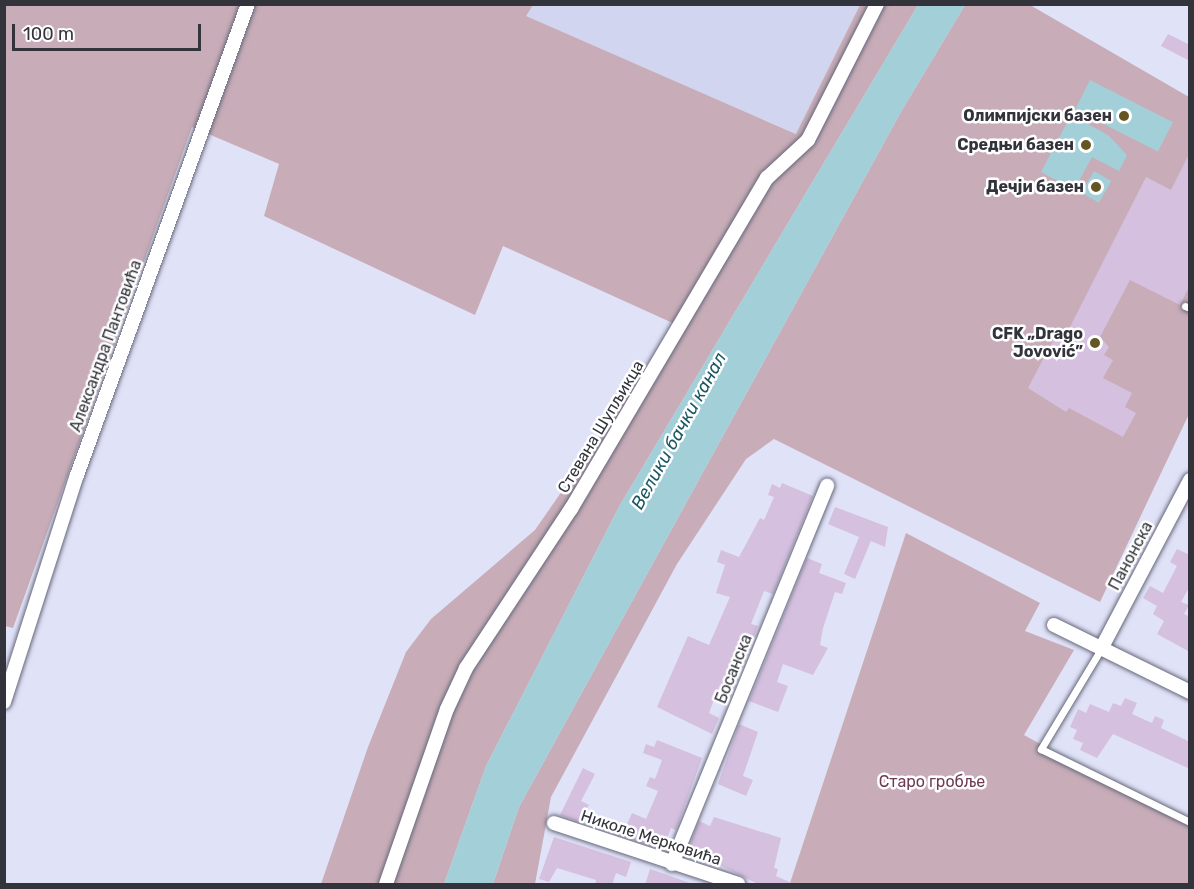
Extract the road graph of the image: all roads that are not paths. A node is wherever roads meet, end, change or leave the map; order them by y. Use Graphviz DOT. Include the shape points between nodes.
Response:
graph roads {
  1 [pos="248,4"];
  2 [pos="877,4"];
  3 [pos="1190,480"];
  4 [pos="827,486"];
  5 [pos="1054,625"];
  6 [pos="1101,648"];
  7 [pos="1190,692"];
  8 [pos="4,702"];
  9 [pos="1190,822"];
  10 [pos="554,823"];
  11 [pos="672,864"];
  12 [pos="386,885"];
  13 [pos="738,885"];
  1 -- 8 [label="street, Александра Пантовића" via="77,475"];
  2 -- 12 [label="street, Стевана Шупљикца" via="808,140 767,177 571,509 466,668 447,709"];
  3 -- 6 [label="street, Панонска"];
  4 -- 11 [label="street, Босанска"];
  5 -- 6 [label="street"];
  6 -- 7 [label="street"];
  6 -- 9 [label="lane" via="1041,749"];
  10 -- 11 [label="street, Николе Мерковића"];
  11 -- 13 [label="street, Николе Мерковића"];
}
